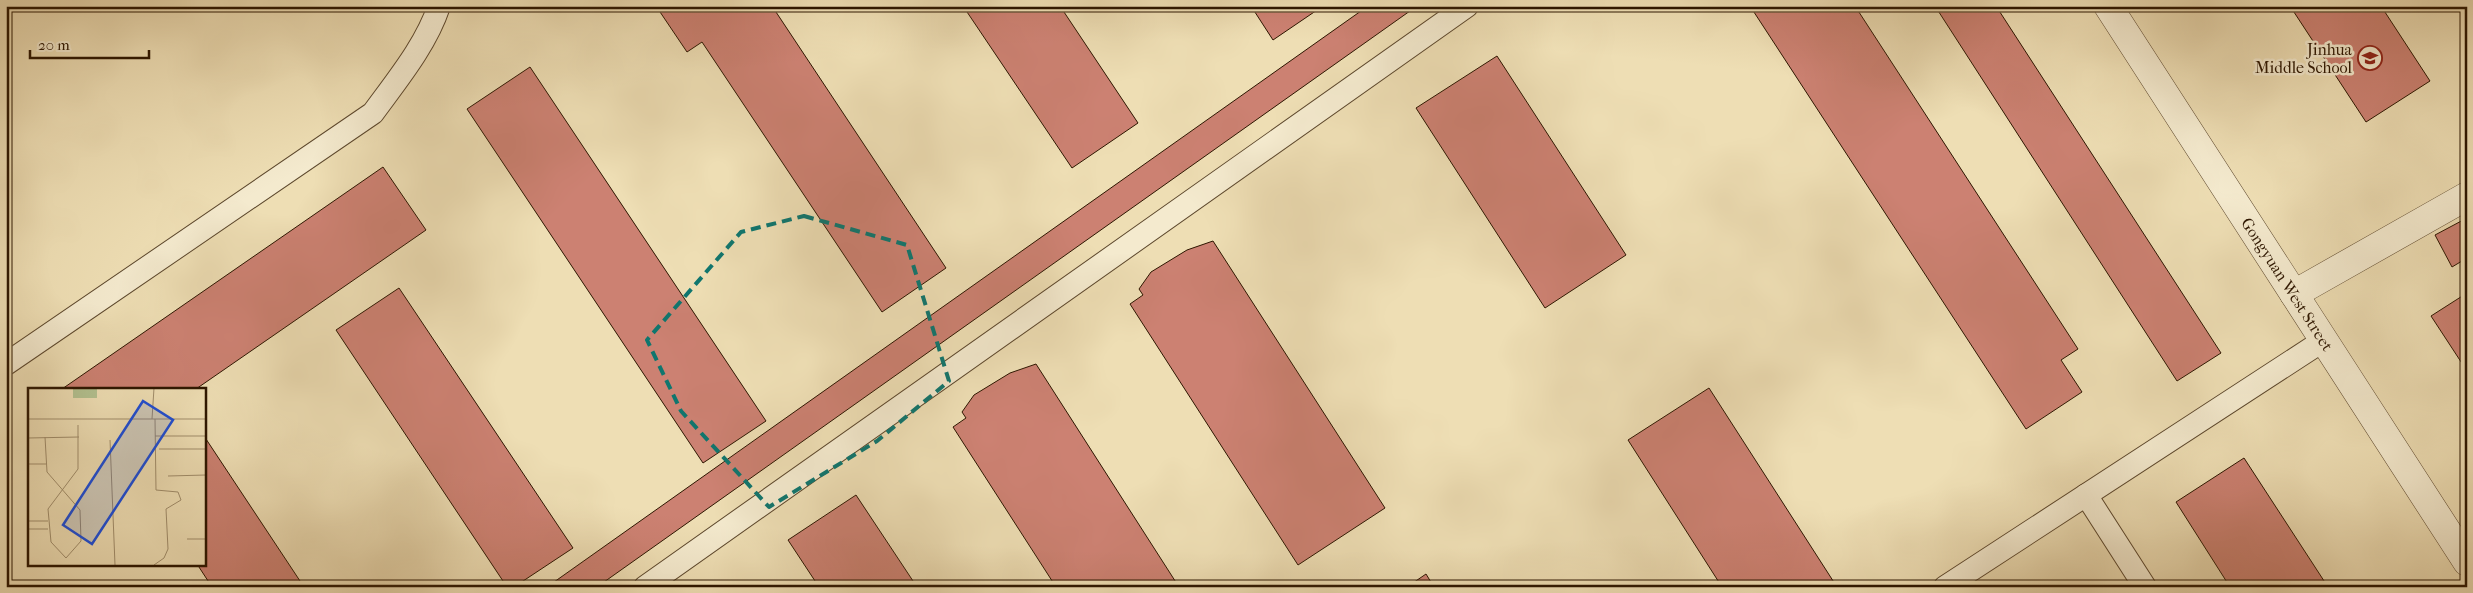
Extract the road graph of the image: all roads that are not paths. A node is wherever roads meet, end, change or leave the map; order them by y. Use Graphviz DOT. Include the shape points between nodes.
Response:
graph roads {
  1 [pos="439,6"];
  2 [pos="1467,6"];
  3 [pos="2108,6"];
  4 [pos="2467,196"];
  5 [pos="2294,294"];
  6 [pos="2324,340"];
  7 [pos="6,364"];
  8 [pos="2086,495"];
  9 [pos="2467,562"];
  10 [pos="645,587"];
  11 [pos="1945,587"];
  12 [pos="2145,587"];
  1 -- 7 [label="lane" via="404,71 373,113"];
  2 -- 10 [label="lane"];
  3 -- 5 [label="street, Gongyuan West Street"];
  4 -- 5 [label="street"];
  5 -- 6 [label="street, Gongyuan West Street"];
  6 -- 8 [label="lane"];
  6 -- 9 [label="street, Gongyuan West Street"];
  8 -- 11 [label="lane"];
  8 -- 12 [label="lane"];
}
